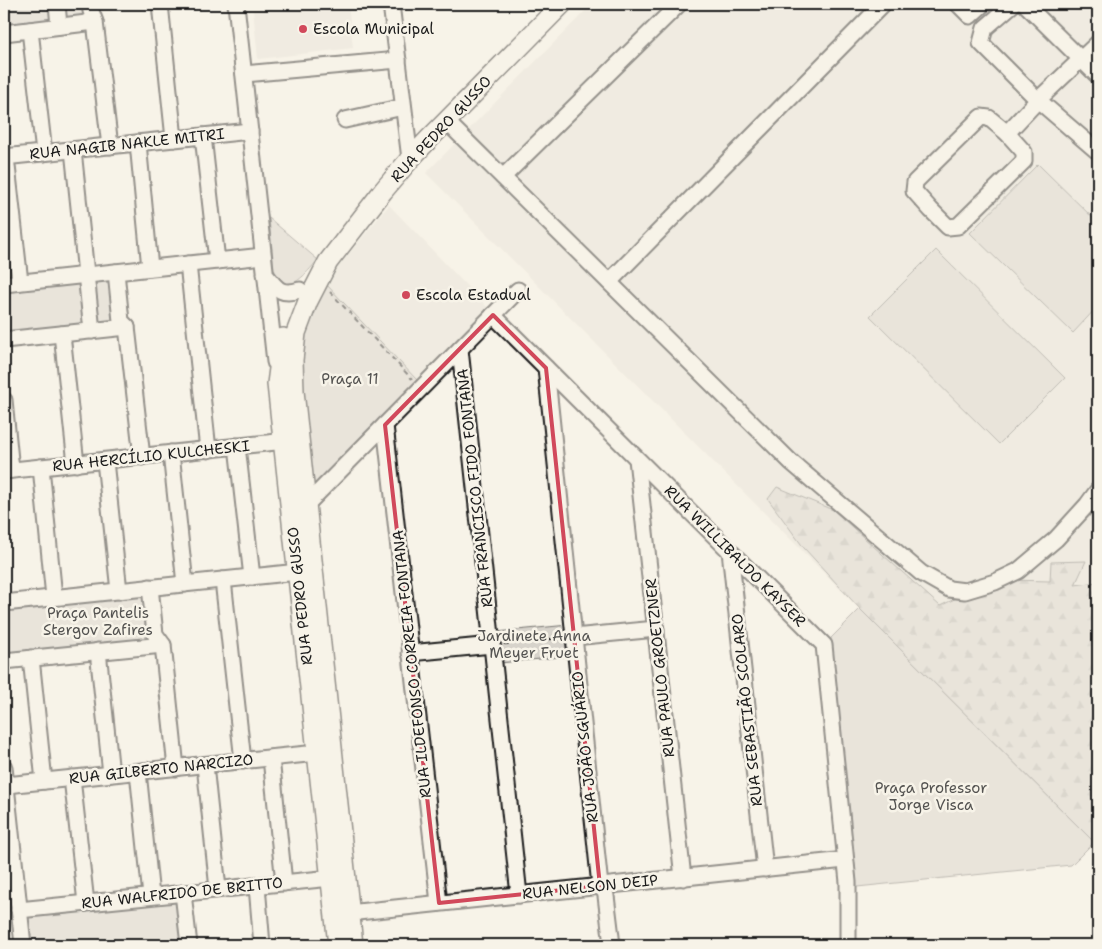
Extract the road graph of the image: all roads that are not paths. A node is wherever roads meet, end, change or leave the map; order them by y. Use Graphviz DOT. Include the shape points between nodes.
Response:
graph roads {
  1 [pos="56,4"];
  2 [pos="90,4"];
  3 [pos="160,4"];
  4 [pos="236,4"];
  5 [pos="391,4"];
  6 [pos="562,4"];
  7 [pos="679,4"];
  8 [pos="883,4"];
  9 [pos="958,4"];
  10 [pos="983,4"];
  11 [pos="1013,4"];
  12 [pos="1024,4"];
  13 [pos="95,22"];
  14 [pos="59,26"];
  15 [pos="30,30"];
  16 [pos="4,33"];
  17 [pos="1098,43"];
  18 [pos="398,60"];
  19 [pos="1082,60"];
  20 [pos="244,74"];
  21 [pos="1098,76"];
  22 [pos="1038,100"];
  23 [pos="403,107"];
  24 [pos="345,120"];
  25 [pos="446,121"];
  26 [pos="250,131"];
  27 [pos="1007,134"];
  28 [pos="203,136"];
  29 [pos="174,139"];
  30 [pos="138,143"];
  31 [pos="110,146"];
  32 [pos="73,150"];
  33 [pos="1098,150"];
  34 [pos="44,153"];
  35 [pos="5,157"];
  36 [pos="410,159"];
  37 [pos="503,177"];
  38 [pos="264,256"];
  39 [pos="218,261"];
  40 [pos="328,262"];
  41 [pos="188,264"];
  42 [pos="150,268"];
  43 [pos="116,272"];
  44 [pos="265,274"];
  45 [pos="86,275"];
  46 [pos="20,282"];
  47 [pos="609,282"];
  48 [pos="4,284"];
  49 [pos="300,290"];
  50 [pos="518,290"];
  51 [pos="494,315"];
  52 [pos="128,327"];
  53 [pos="92,331"];
  54 [pos="62,334"];
  55 [pos="4,340"];
  56 [pos="460,349"];
  57 [pos="546,368"];
  58 [pos="277,384"];
  59 [pos="4,400"];
  60 [pos="385,425"];
  61 [pos="291,441"];
  62 [pos="237,446"];
  63 [pos="208,450"];
  64 [pos="171,454"];
  65 [pos="142,456"];
  66 [pos="637,459"];
  67 [pos="105,460"];
  68 [pos="76,464"];
  69 [pos="40,467"];
  70 [pos="7,471"];
  71 [pos="1098,490"];
  72 [pos="298,506"];
  73 [pos="730,552"];
  74 [pos="298,572"];
  75 [pos="252,577"];
  76 [pos="223,580"];
  77 [pos="185,584"];
  78 [pos="150,587"];
  79 [pos="119,590"];
  80 [pos="54,598"];
  81 [pos="4,603"];
  82 [pos="656,629"];
  83 [pos="574,637"];
  84 [pos="163,645"];
  85 [pos="492,645"];
  86 [pos="98,651"];
  87 [pos="410,653"];
  88 [pos="31,658"];
  89 [pos="4,661"];
  90 [pos="317,753"];
  91 [pos="272,758"];
  92 [pos="243,761"];
  93 [pos="205,765"];
  94 [pos="4,767"];
  95 [pos="176,768"];
  96 [pos="138,772"];
  97 [pos="111,774"];
  98 [pos="72,778"];
  99 [pos="44,781"];
  100 [pos="6,785"];
  101 [pos="845,860"];
  102 [pos="764,869"];
  103 [pos="338,877"];
  104 [pos="683,878"];
  105 [pos="284,883"];
  106 [pos="256,886"];
  107 [pos="600,886"];
  108 [pos="218,890"];
  109 [pos="183,893"];
  110 [pos="519,895"];
  111 [pos="151,896"];
  112 [pos="86,903"];
  113 [pos="438,903"];
  114 [pos="19,910"];
  115 [pos="342,914"];
  116 [pos="23,945"];
  117 [pos="189,945"];
  118 [pos="262,945"];
  119 [pos="338,945"];
  120 [pos="352,945"];
  121 [pos="612,945"];
  122 [pos="844,945"];
  1 -- 14 [label="street"];
  2 -- 13 [label="street"];
  3 -- 29 [label="street"];
  4 -- 20 [label="street"];
  5 -- 18 [label="street"];
  6 -- 25 [label="main road, RUA PEDRO GUSSO"];
  7 -- 37 [label="street"];
  8 -- 47 [label="street"];
  9 -- 10 [label="street" via="970,16"];
  11 -- 22 [label="street" via="985,28 981,43"];
  12 -- 19 [label="street"];
  13 -- 14 [label="street"];
  13 -- 31 [label="street"];
  14 -- 15 [label="street"];
  15 -- 16 [label="street"];
  15 -- 34 [label="street"];
  17 -- 19 [label="street"];
  18 -- 20 [label="street"];
  18 -- 23 [label="street"];
  19 -- 21 [label="street"];
  19 -- 22 [label="street"];
  20 -- 26 [label="street"];
  22 -- 27 [label="street"];
  22 -- 33 [label="street"];
  23 -- 24 [label="street"];
  23 -- 36 [label="street"];
  25 -- 36 [label="main road, RUA PEDRO GUSSO"];
  25 -- 37 [label="street"];
  26 -- 28 [label="street, RUA NAGIB NAKLE MITRI"];
  26 -- 38 [label="street"];
  27 -- 27 [label="street" via="1024,152 1024,161 958,226 948,227 914,191 915,182 981,117 989,118"];
  28 -- 29 [label="street, RUA NAGIB NAKLE MITRI"];
  28 -- 39 [label="street"];
  29 -- 30 [label="street, RUA NAGIB NAKLE MITRI"];
  30 -- 31 [label="street, RUA NAGIB NAKLE MITRI"];
  30 -- 42 [label="street"];
  31 -- 32 [label="street, RUA NAGIB NAKLE MITRI"];
  32 -- 34 [label="street, RUA NAGIB NAKLE MITRI"];
  32 -- 45 [label="street"];
  34 -- 35 [label="street, RUA NAGIB NAKLE MITRI"];
  35 -- 46 [label="street"];
  36 -- 40 [label="main road, RUA PEDRO GUSSO"];
  37 -- 47 [label="street"];
  38 -- 39 [label="street"];
  38 -- 44 [label="street"];
  39 -- 41 [label="street"];
  40 -- 49 [label="main road, RUA PEDRO GUSSO"];
  40 -- 61 [label="main road, RUA PEDRO GUSSO" via="303,311 296,333"];
  41 -- 42 [label="street"];
  41 -- 63 [label="street"];
  42 -- 43 [label="street"];
  43 -- 45 [label="street"];
  43 -- 52 [label="street" via="121,321"];
  44 -- 49 [label="street" via="284,292"];
  44 -- 58 [label="street"];
  45 -- 46 [label="street"];
  45 -- 53 [label="street"];
  46 -- 48 [label="street"];
  47 -- 71 [label="street" via="791,462 921,573 949,589 965,592 1018,571 1056,539"];
  49 -- 58 [label="main road, RUA PEDRO GUSSO" via="286,327"];
  50 -- 51 [label="street"];
  51 -- 56 [label="street"];
  51 -- 57 [label="street, RUA WILLIBALDO KAYSER"];
  52 -- 53 [label="street"];
  52 -- 65 [label="street"];
  53 -- 54 [label="street"];
  54 -- 55 [label="street"];
  54 -- 68 [label="street"];
  56 -- 60 [label="street"];
  56 -- 85 [label="street, RUA FRANCISCO FIDO FONTANA"];
  57 -- 66 [label="street, RUA WILLIBALDO KAYSER"];
  57 -- 83 [label="street, RUA JOÃO SGUÁRIO"];
  58 -- 61 [label="main road, RUA PEDRO GUSSO"];
  59 -- 70 [label="street"];
  60 -- 72 [label="street"];
  60 -- 87 [label="street, RUA ILDEFONSO CORREIA FONTANA"];
  61 -- 62 [label="street, RUA HERCÍLIO KULCHESKI"];
  61 -- 72 [label="main road, RUA PEDRO GUSSO"];
  62 -- 63 [label="street, RUA HERCÍLIO KULCHESKI"];
  62 -- 75 [label="street"];
  63 -- 64 [label="street, RUA HERCÍLIO KULCHESKI"];
  64 -- 65 [label="street, RUA HERCÍLIO KULCHESKI"];
  64 -- 77 [label="street"];
  65 -- 67 [label="street, RUA HERCÍLIO KULCHESKI"];
  66 -- 73 [label="street, RUA WILLIBALDO KAYSER"];
  66 -- 82 [label="street, RUA PAULO GROETZNER"];
  67 -- 68 [label="street, RUA HERCÍLIO KULCHESKI"];
  67 -- 79 [label="street"];
  68 -- 69 [label="street, RUA HERCÍLIO KULCHESKI"];
  69 -- 70 [label="street, RUA HERCÍLIO KULCHESKI"];
  69 -- 80 [label="street"];
  72 -- 74 [label="main road, RUA PEDRO GUSSO"];
  72 -- 103 [label="main road, RUA PEDRO GUSSO"];
  73 -- 101 [label="street, RUA WILLIBALDO KAYSER" via="824,645"];
  73 -- 102 [label="street, RUA SEBASTIÃO SCOLARO"];
  74 -- 75 [label="street"];
  74 -- 90 [label="main road, RUA PEDRO GUSSO"];
  75 -- 76 [label="street"];
  76 -- 77 [label="street"];
  76 -- 92 [label="street"];
  77 -- 78 [label="street"];
  78 -- 79 [label="street"];
  78 -- 84 [label="street" via="155,634"];
  79 -- 80 [label="street"];
  80 -- 81 [label="street"];
  82 -- 83 [label="street"];
  82 -- 104 [label="street, RUA PAULO GROETZNER"];
  83 -- 107 [label="street, RUA JOÃO SGUÁRIO"];
  84 -- 86 [label="street"];
  84 -- 95 [label="street"];
  85 -- 87 [label="street"];
  85 -- 110 [label="street, RUA FRANCISCO FIDO FONTANA"];
  86 -- 88 [label="street"];
  86 -- 97 [label="street"];
  87 -- 113 [label="street, RUA ILDEFONSO CORREIA FONTANA"];
  88 -- 89 [label="street"];
  88 -- 99 [label="street"];
  90 -- 91 [label="street, RUA GILBERTO NARCIZO"];
  90 -- 103 [label="main road, RUA PEDRO GUSSO"];
  91 -- 92 [label="street, RUA GILBERTO NARCIZO"];
  91 -- 105 [label="street"];
  92 -- 93 [label="street, RUA GILBERTO NARCIZO"];
  93 -- 95 [label="street, RUA GILBERTO NARCIZO"];
  93 -- 108 [label="street"];
  94 -- 100 [label="street"];
  95 -- 96 [label="street, RUA GILBERTO NARCIZO"];
  96 -- 97 [label="street, RUA GILBERTO NARCIZO"];
  96 -- 111 [label="street"];
  97 -- 98 [label="street, RUA GILBERTO NARCIZO"];
  98 -- 99 [label="street, RUA GILBERTO NARCIZO"];
  98 -- 112 [label="street"];
  99 -- 100 [label="street, RUA GILBERTO NARCIZO"];
  100 -- 114 [label="street"];
  101 -- 102 [label="street, RUA NELSON DEIP"];
  101 -- 122 [label="street, RUA WILLIBALDO KAYSER" via="848,892"];
  102 -- 104 [label="street, RUA NELSON DEIP"];
  103 -- 105 [label="street, RUA WALFRIDO DE BRITTO"];
  103 -- 115 [label="main road, RUA PEDRO GUSSO"];
  104 -- 107 [label="street, RUA NELSON DEIP"];
  105 -- 106 [label="street, RUA WALFRIDO DE BRITTO"];
  106 -- 108 [label="street, RUA WALFRIDO DE BRITTO"];
  106 -- 118 [label="street"];
  107 -- 110 [label="street, RUA NELSON DEIP"];
  107 -- 121 [label="street, RUA JOÃO SGUÁRIO" via="606,896"];
  108 -- 109 [label="street, RUA WALFRIDO DE BRITTO"];
  109 -- 111 [label="street, RUA WALFRIDO DE BRITTO"];
  109 -- 117 [label="street"];
  110 -- 113 [label="street, RUA NELSON DEIP"];
  111 -- 112 [label="street, RUA WALFRIDO DE BRITTO"];
  112 -- 114 [label="street, RUA WALFRIDO DE BRITTO"];
  113 -- 115 [label="street, RUA NELSON DEIP"];
  114 -- 116 [label="street"];
  115 -- 119 [label="main road, RUA PEDRO GUSSO"];
  115 -- 120 [label="main road, RUA PEDRO GUSSO"];
}
